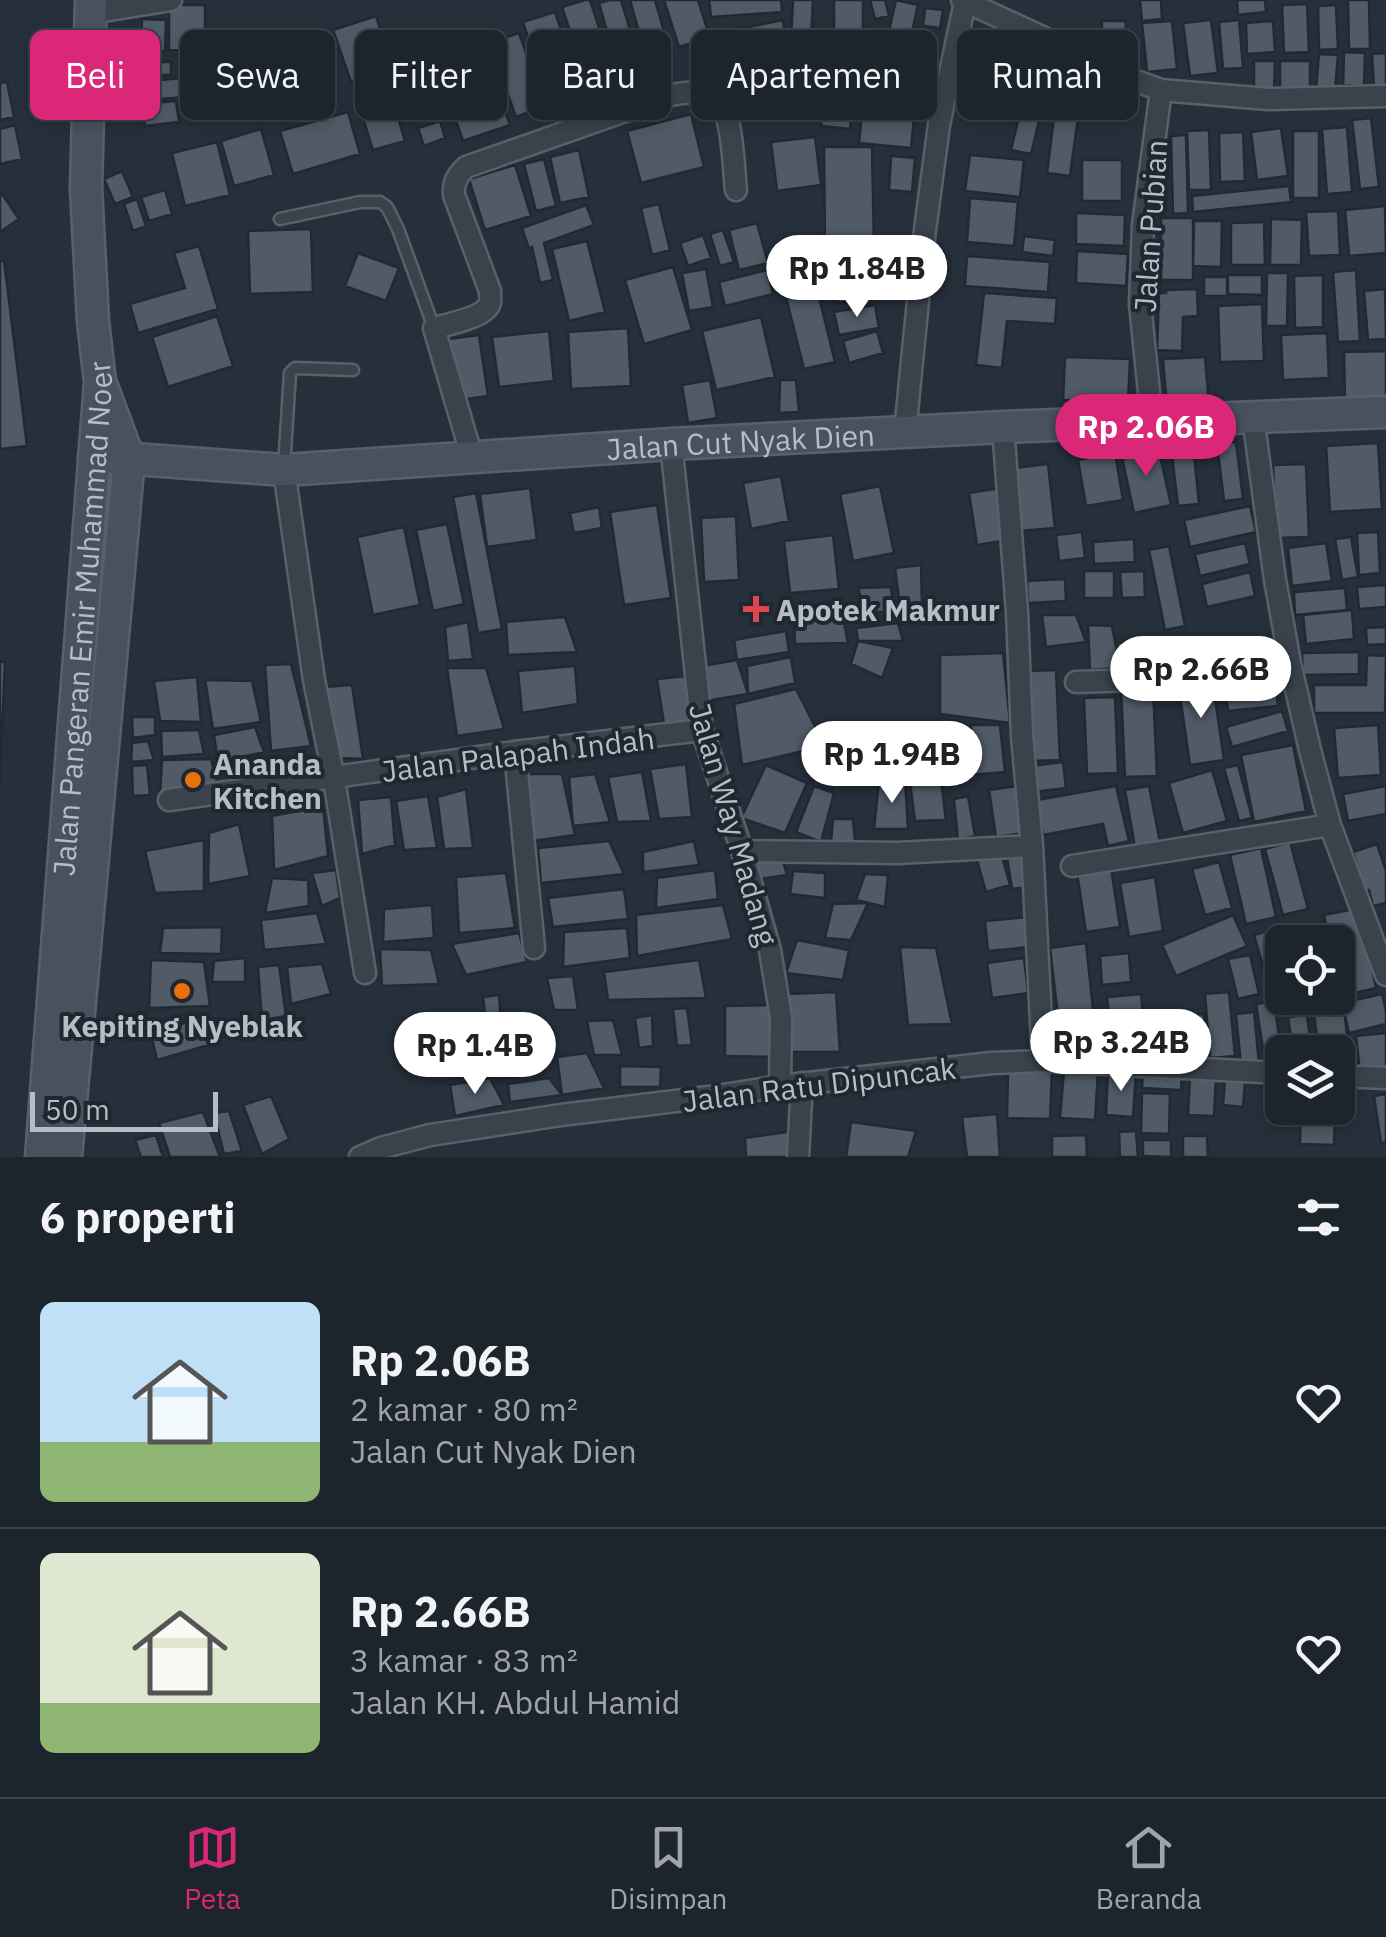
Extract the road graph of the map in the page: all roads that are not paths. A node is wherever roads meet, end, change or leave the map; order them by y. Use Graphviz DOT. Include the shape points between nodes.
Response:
graph roads {
  1 [pos="171,0"];
  2 [pos="964,1"];
  3 [pos="91,7"];
  4 [pos="1161,90"];
  5 [pos="1386,96"];
  6 [pos="736,190"];
  7 [pos="280,219"];
  8 [pos="434,328"];
  9 [pos="353,370"];
  10 [pos="100,382"];
  11 [pos="1386,412"];
  12 [pos="1253,417"];
  13 [pos="1152,422"];
  14 [pos="1002,427"];
  15 [pos="906,432"];
  16 [pos="671,444"];
  17 [pos="94,456"];
  18 [pos="472,457"];
  19 [pos="129,459"];
  20 [pos="284,470"];
  21 [pos="1290,663"];
  22 [pos="1076,682"];
  23 [pos="702,730"];
  24 [pos="515,752"];
  25 [pos="334,778"];
  26 [pos="170,800"];
  27 [pos="1330,825"];
  28 [pos="1032,846"];
  29 [pos="742,851"];
  30 [pos="1072,866"];
  31 [pos="76,883"];
  32 [pos="534,948"];
  33 [pos="365,973"];
  34 [pos="1386,975"];
  35 [pos="1044,1061"];
  36 [pos="1265,1072"];
  37 [pos="1355,1077"];
  38 [pos="1386,1078"];
  39 [pos="791,1084"];
  40 [pos="41,1157"];
  41 [pos="66,1157"];
  42 [pos="360,1157"];
  43 [pos="798,1157"];
  1 -- 3 [label="street"];
  2 -- 4 [label="street" via="1082,61"];
  2 -- 15 [label="street" via="938,125"];
  3 -- 10 [label="main road" via="86,188"];
  4 -- 5 [label="street" via="1268,99"];
  4 -- 13 [label="street, Jalan Pubian" via="1140,304"];
  6 -- 8 [label="street" via="729,122 722,102 710,93 671,95 466,167 454,194 490,301 480,313"];
  7 -- 8 [label="lane" via="380,202 398,229"];
  8 -- 18 [label="street"];
  9 -- 20 [label="lane" via="304,366 290,374"];
  10 -- 17 [label="main road, Jalan Pangeran Emir Muhammad Noer"];
  10 -- 19 [label="main road, Jalan Pangeran Emir Muhammad Noer"];
  11 -- 12 [label="main road, Jalan Cut Nyak Dien"];
  12 -- 13 [label="main road, Jalan Cut Nyak Dien"];
  12 -- 21 [label="street"];
  13 -- 14 [label="main road, Jalan Cut Nyak Dien"];
  14 -- 15 [label="main road, Jalan Cut Nyak Dien"];
  14 -- 28 [label="street"];
  15 -- 16 [label="main road, Jalan Cut Nyak Dien"];
  16 -- 18 [label="main road, Jalan Cut Nyak Dien"];
  16 -- 23 [label="street, Jalan Way Madang"];
  17 -- 19 [label="main road, Jalan Cut Nyak Dien"];
  17 -- 31 [label="main road, Jalan Pangeran Emir Muhammad Noer"];
  18 -- 20 [label="main road, Jalan Cut Nyak Dien"];
  19 -- 20 [label="main road, Jalan Cut Nyak Dien"];
  19 -- 31 [label="main road, Jalan Pangeran Emir Muhammad Noer"];
  20 -- 25 [label="street"];
  21 -- 22 [label="street"];
  21 -- 27 [label="street"];
  23 -- 24 [label="street, Jalan Palapah Indah"];
  23 -- 29 [label="street, Jalan Way Madang"];
  24 -- 25 [label="street, Jalan Palapah Indah"];
  24 -- 32 [label="street"];
  25 -- 26 [label="street, Jalan Palapah Indah"];
  25 -- 33 [label="street"];
  27 -- 30 [label="street"];
  27 -- 34 [label="street"];
  28 -- 29 [label="street"];
  28 -- 35 [label="street"];
  29 -- 39 [label="street, Jalan Way Madang" via="770,950"];
  31 -- 40 [label="main road, Jalan Pangeran Emir Muhammad Noer"];
  31 -- 41 [label="main road, Jalan Pangeran Emir Muhammad Noer"];
  35 -- 36 [label="street, Jalan Ratu Dipuncak"];
  35 -- 39 [label="street, Jalan Ratu Dipuncak"];
  37 -- 38 [label="street"];
  39 -- 42 [label="street, Jalan Ratu Dipuncak" via="430,1135"];
  39 -- 43 [label="street, Jalan Way Madang"];
}
